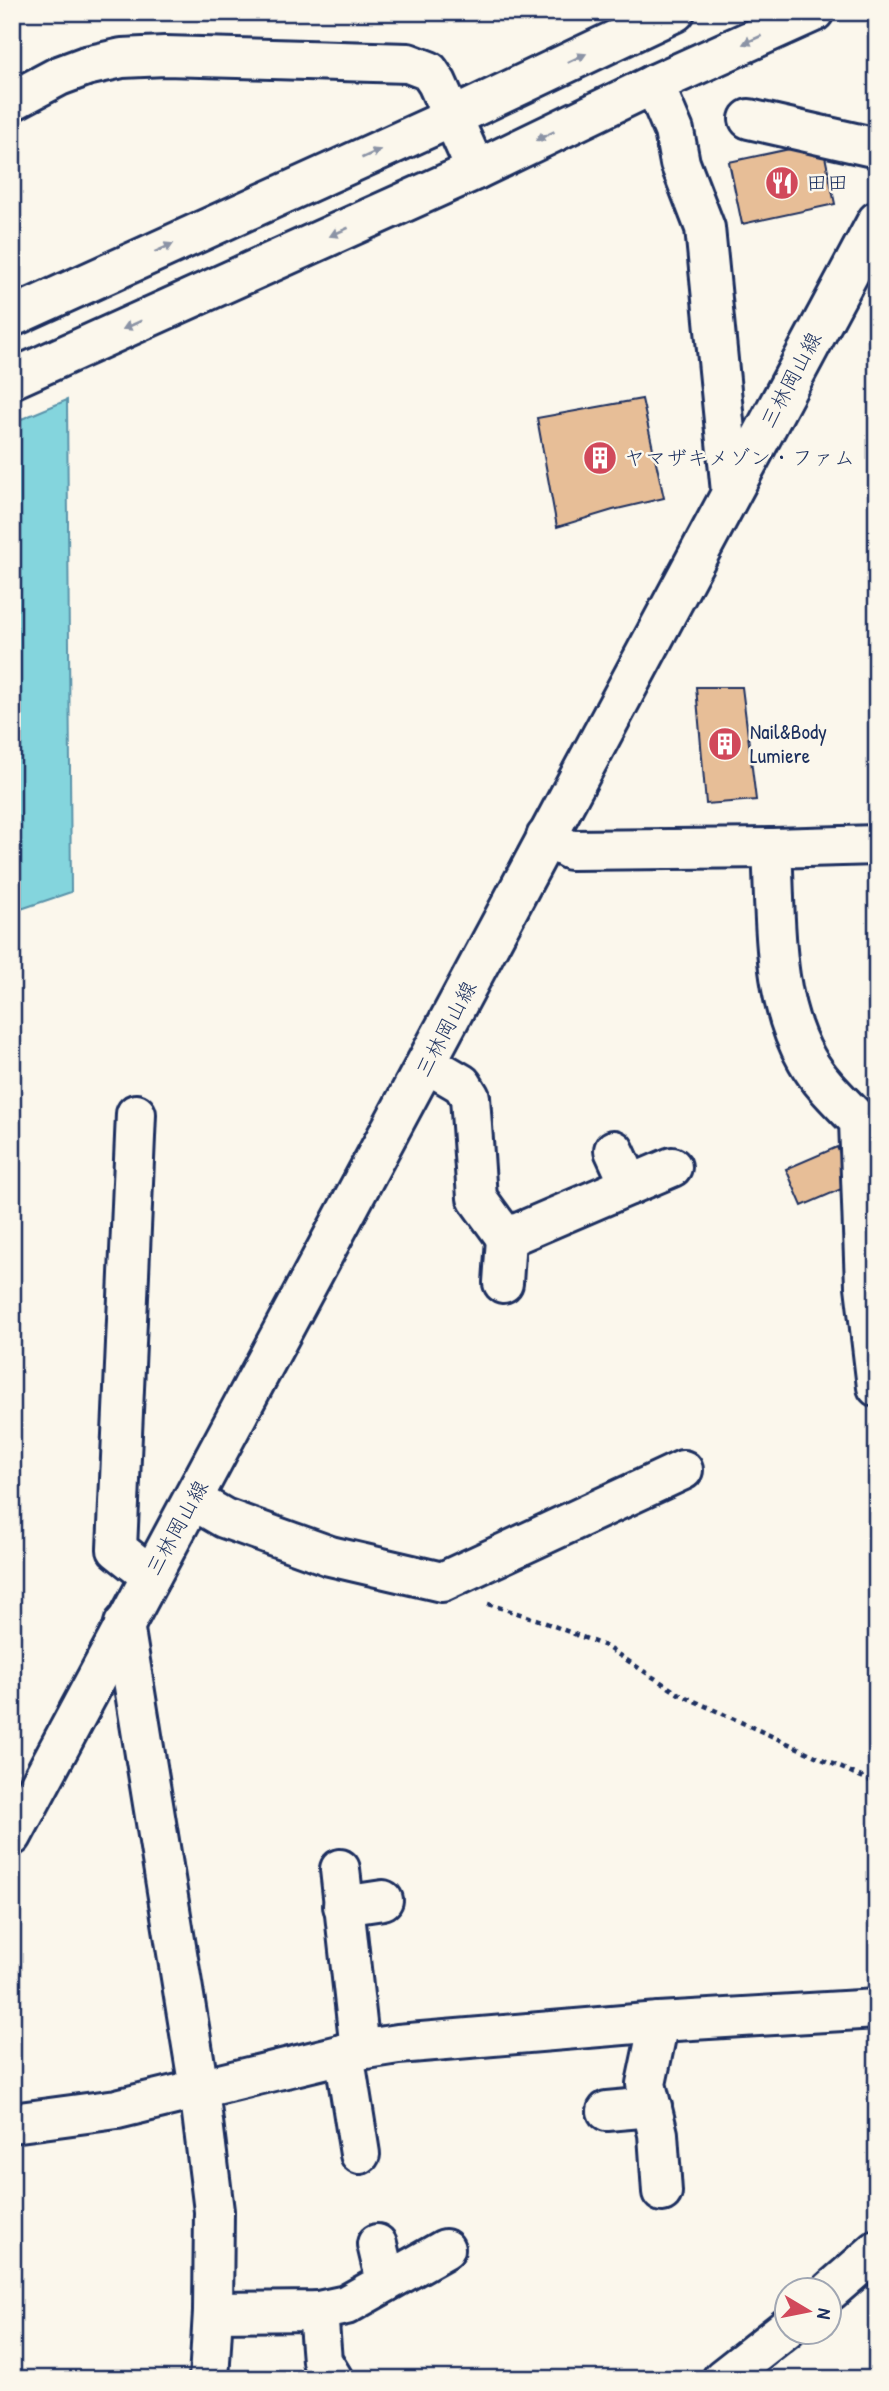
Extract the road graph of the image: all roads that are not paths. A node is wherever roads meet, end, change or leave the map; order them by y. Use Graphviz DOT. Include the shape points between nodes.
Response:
graph roads {
  1 [pos="675,12"];
  2 [pos="814,12"];
  3 [pos="654,84"];
  4 [pos="13,98"];
  5 [pos="453,117"];
  6 [pos="749,119"];
  7 [pos="877,148"];
  8 [pos="476,170"];
  9 [pos="877,221"];
  10 [pos="12,317"];
  11 [pos="12,379"];
  12 [pos="731,492"];
  13 [pos="546,837"];
  14 [pos="877,845"];
  15 [pos="772,848"];
  16 [pos="428,1064"];
  17 [pos="136,1114"];
  18 [pos="868,1125"];
  19 [pos="614,1150"];
  20 [pos="672,1167"];
  21 [pos="630,1185"];
  22 [pos="506,1238"];
  23 [pos="503,1283"];
  24 [pos="877,1387"];
  25 [pos="683,1469"];
  26 [pos="193,1500"];
  27 [pos="151,1576"];
  28 [pos="124,1624"];
  29 [pos="12,1836"];
  30 [pos="383,1900"];
  31 [pos="877,2009"];
  32 [pos="659,2022"];
  33 [pos="352,2052"];
  34 [pos="199,2089"];
  35 [pos="652,2107"];
  36 [pos="607,2111"];
  37 [pos="12,2123"];
  38 [pos="360,2154"];
  39 [pos="662,2193"];
  40 [pos="377,2244"];
  41 [pos="445,2249"];
  42 [pos="877,2250"];
  43 [pos="844,2279"];
  44 [pos="386,2282"];
  45 [pos="318,2311"];
  46 [pos="213,2312"];
  47 [pos="774,2338"];
  48 [pos="209,2379"];
  49 [pos="333,2379"];
  50 [pos="722,2379"];
  5 -- 1 [label="street, one-way"];
  2 -- 3 [label="street, one-way"];
  3 -- 8 [label="street, one-way"];
  3 -- 12 [label="street" via="705,228"];
  4 -- 5 [label="street" via="86,66 122,58 408,64 429,71"];
  5 -- 8 [label="street"];
  10 -- 5 [label="street, one-way"];
  6 -- 7 [label="street"];
  8 -- 11 [label="street, one-way"];
  9 -- 12 [label="street, 三林岡山線"];
  12 -- 13 [label="street, 三林岡山線"];
  13 -- 15 [label="street" via="570,850"];
  13 -- 16 [label="street, 三林岡山線"];
  14 -- 15 [label="street"];
  15 -- 18 [label="street" via="778,951 792,1026 807,1060 828,1088"];
  16 -- 22 [label="street" via="462,1084 470,1097 477,1198"];
  16 -- 26 [label="street, 三林岡山線"];
  17 -- 27 [label="street" via="117,1549"];
  18 -- 24 [label="street" via="865,1286"];
  19 -- 21 [label="street"];
  20 -- 21 [label="street"];
  21 -- 22 [label="street"];
  22 -- 23 [label="street"];
  25 -- 26 [label="street" via="442,1582 330,1556 224,1518"];
  26 -- 27 [label="street, 三林岡山線"];
  27 -- 28 [label="street, 三林岡山線"];
  28 -- 29 [label="street, 三林岡山線"];
  28 -- 34 [label="street"];
  30 -- 33 [label="street" via="342,1887"];
  31 -- 32 [label="street"];
  32 -- 33 [label="street" via="397,2044"];
  32 -- 35 [label="street" via="646,2084"];
  33 -- 34 [label="street"];
  33 -- 38 [label="street"];
  34 -- 37 [label="street" via="117,2109"];
  34 -- 46 [label="street" via="214,2211"];
  35 -- 36 [label="street"];
  35 -- 39 [label="street"];
  40 -- 44 [label="street"];
  41 -- 44 [label="street"];
  42 -- 43 [label="street"];
  44 -- 45 [label="street" via="346,2305"];
  45 -- 46 [label="street"];
  45 -- 49 [label="street" via="322,2361"];
  46 -- 48 [label="street"];
  47 -- 50 [label="street"];
}
